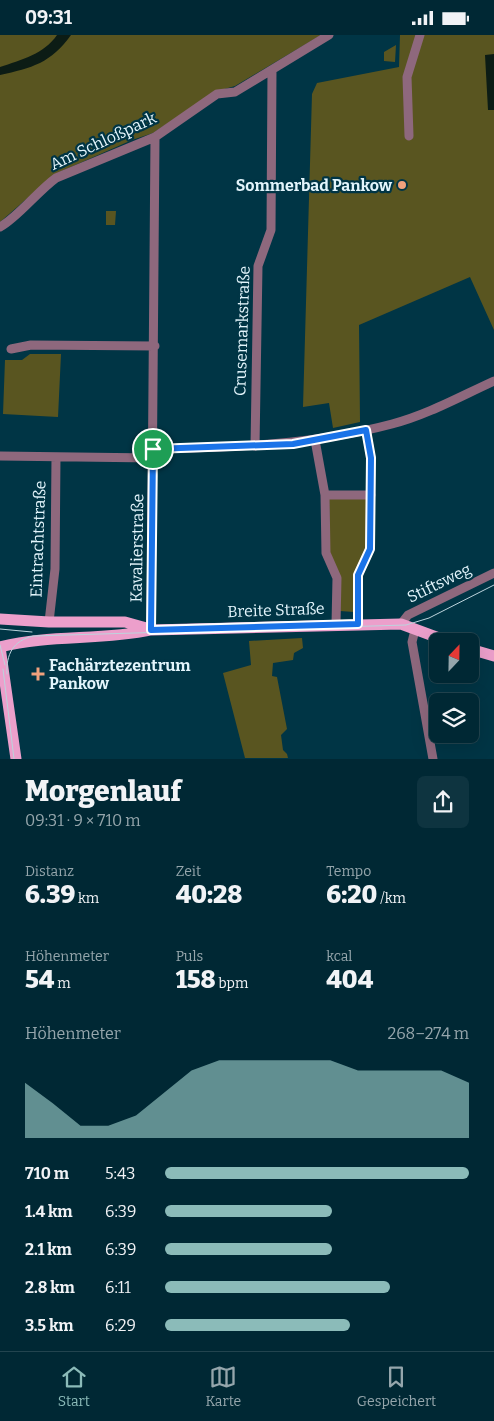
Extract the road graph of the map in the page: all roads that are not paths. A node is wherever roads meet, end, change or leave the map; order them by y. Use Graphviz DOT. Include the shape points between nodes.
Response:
graph roads {
  1 [pos="329,35"];
  2 [pos="420,35"];
  3 [pos="272,70"];
  4 [pos="409,136"];
  5 [pos="155,137"];
  6 [pos="0,227"];
  7 [pos="154,346"];
  8 [pos="11,349"];
  9 [pos="494,381"];
  10 [pos="366,430"];
  11 [pos="315,440"];
  12 [pos="254,445"];
  13 [pos="153,453"];
  14 [pos="0,456"];
  15 [pos="56,457"];
  16 [pos="325,495"];
  17 [pos="371,495"];
  18 [pos="494,573"];
  19 [pos="0,619"];
  20 [pos="49,622"];
  21 [pos="336,624"];
  22 [pos="358,624"];
  23 [pos="401,624"];
  24 [pos="151,630"];
  25 [pos="415,630"];
  26 [pos="429,635"];
  27 [pos="0,647"];
  28 [pos="479,652"];
  29 [pos="494,656"];
  30 [pos="16,759"];
  31 [pos="433,759"];
  1 -- 3 [label="street, Am Schloßpark"];
  2 -- 4 [label="street" via="407,77"];
  3 -- 5 [label="street, Am Schloßpark" via="235,92 217,95"];
  3 -- 12 [label="street, Crusemarkstraße" via="271,230 258,266"];
  5 -- 6 [label="street, Am Schloßpark" via="56,179"];
  5 -- 7 [label="street, Kavalierstraße"];
  7 -- 8 [label="street" via="31,345"];
  7 -- 13 [label="street, Kavalierstraße"];
  9 -- 10 [label="street" via="409,419"];
  10 -- 11 [label="street"];
  10 -- 17 [label="street" via="371,458"];
  11 -- 12 [label="street"];
  11 -- 16 [label="street"];
  12 -- 13 [label="street"];
  13 -- 15 [label="street"];
  13 -- 24 [label="street, Kavalierstraße"];
  14 -- 15 [label="street"];
  15 -- 20 [label="street, Eintrachtstraße" via="55,569"];
  16 -- 17 [label="street"];
  16 -- 21 [label="street" via="326,553 337,578"];
  17 -- 22 [label="street" via="370,552 358,579"];
  18 -- 23 [label="street, Stiftsweg" via="408,615"];
  19 -- 20 [label="main road, Breite Straße"];
  20 -- 24 [label="main road, Breite Straße" via="121,622"];
  21 -- 22 [label="main road, Breite Straße"];
  21 -- 24 [label="main road, Breite Straße"];
  22 -- 23 [label="main road, Breite Straße"];
  23 -- 25 [label="main road"];
  24 -- 27 [label="main road, Breite Straße" via="37,639"];
  25 -- 26 [label="main road"];
  25 -- 31 [label="street" via="412,642"];
  27 -- 30 [label="main road"];
  28 -- 29 [label="main road"];
}
